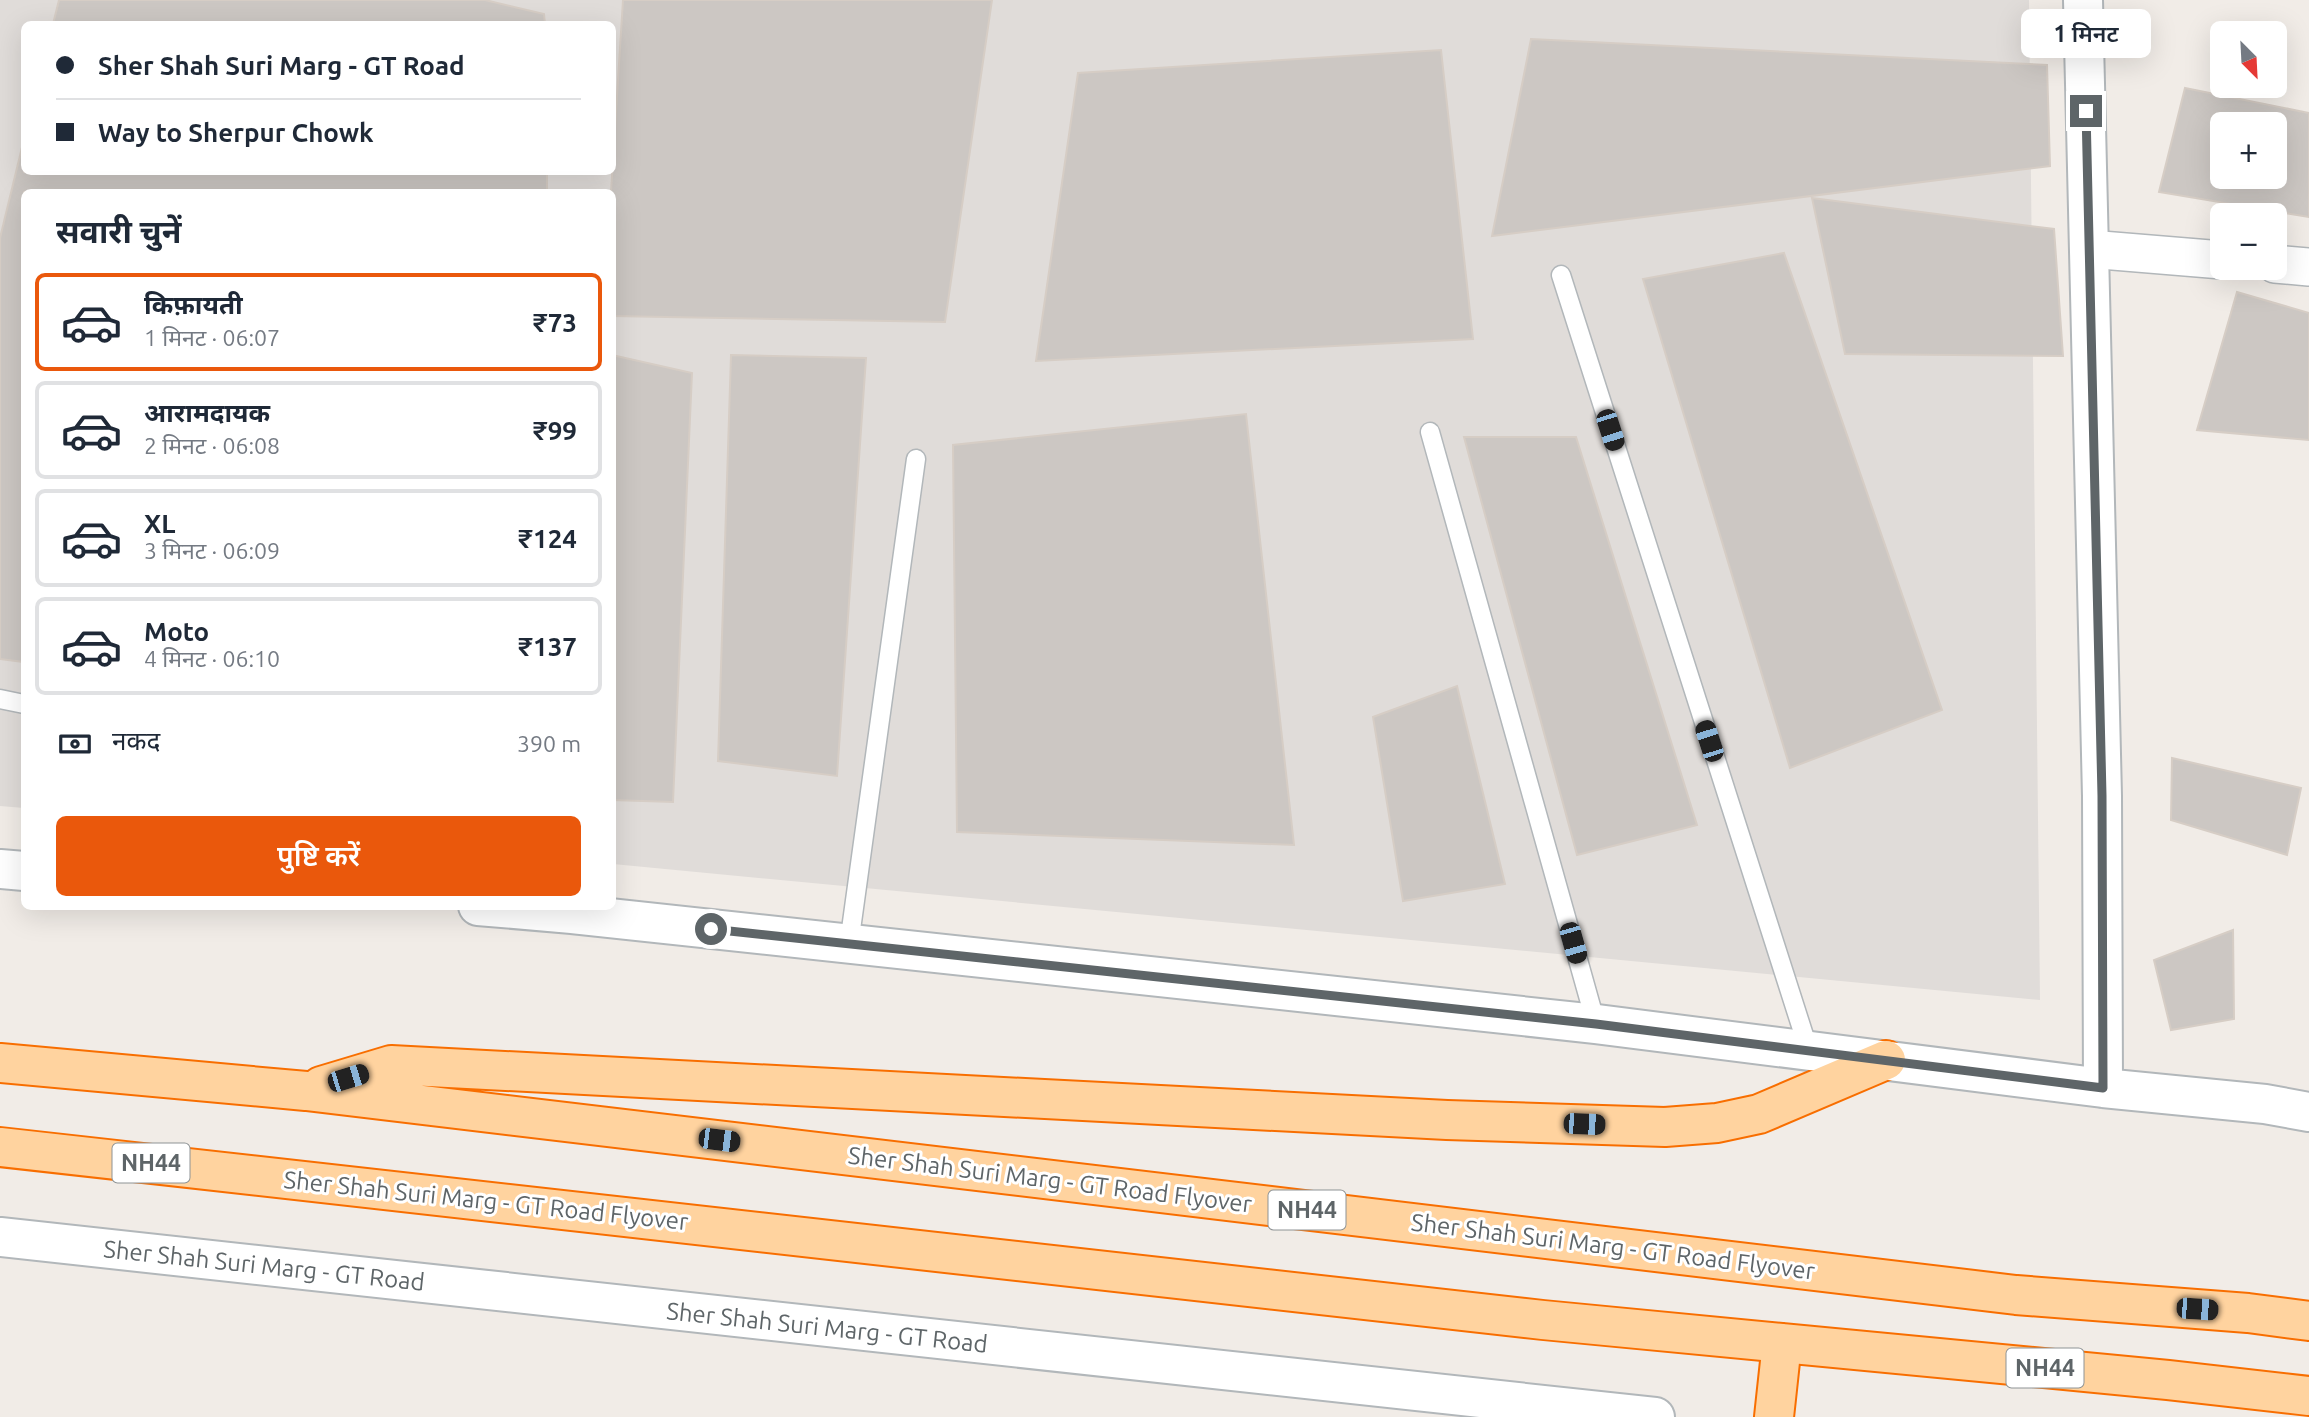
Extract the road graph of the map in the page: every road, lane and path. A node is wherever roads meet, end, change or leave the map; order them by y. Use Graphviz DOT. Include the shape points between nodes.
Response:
graph roads {
  1 [pos="2083,0"];
  2 [pos="2089,249"];
  3 [pos="2210,259"];
  4 [pos="2287,265"];
  5 [pos="2309,267"];
  6 [pos="1561,275"];
  7 [pos="1430,432"];
  8 [pos="916,459"];
  9 [pos="0,699"];
  10 [pos="21,703"];
  11 [pos="0,869"];
  12 [pos="21,871"];
  13 [pos="525,910"];
  14 [pos="849,944"];
  15 [pos="1596,1024"];
  16 [pos="1809,1051"];
  17 [pos="1886,1060"];
  18 [pos="0,1063"];
  19 [pos="2103,1088"];
  20 [pos="306,1091"];
  21 [pos="2309,1112"];
  22 [pos="0,1147"];
  23 [pos="0,1237"];
  24 [pos="2309,1321"];
  25 [pos="1782,1343"];
  26 [pos="2309,1396"];
  27 [pos="1595,1414"];
  28 [pos="1655,1417"];
  29 [pos="1774,1417"];
  1 -- 2 [label="street"];
  2 -- 3 [label="street"];
  2 -- 19 [label="street" via="2102,796"];
  4 -- 5 [label="street"];
  6 -- 16 [label="lane"];
  7 -- 15 [label="lane"];
  8 -- 14 [label="lane"];
  9 -- 10 [label="lane"];
  11 -- 12 [label="street"];
  13 -- 14 [label="street"];
  14 -- 15 [label="street"];
  15 -- 16 [label="street"];
  16 -- 17 [label="street"];
  17 -- 19 [label="street"];
  17 -- 20 [label="highway" via="1759,1114 1665,1127 1447,1120 391,1065"];
  18 -- 20 [label="highway, Sher Shah Suri Marg - GT Road Flyover / NH44"];
  19 -- 21 [label="street"];
  20 -- 24 [label="highway, Sher Shah Suri Marg - GT Road Flyover / NH44" via="2002,1293"];
  22 -- 25 [label="highway, Sher Shah Suri Marg - GT Road Flyover / NH44"];
  23 -- 27 [label="street, Sher Shah Suri Marg - GT Road"];
  25 -- 26 [label="highway, Sher Shah Suri Marg - GT Road Flyover / NH44"];
  25 -- 29 [label="highway"];
  27 -- 28 [label="street, Sher Shah Suri Marg - GT Road"];
}
